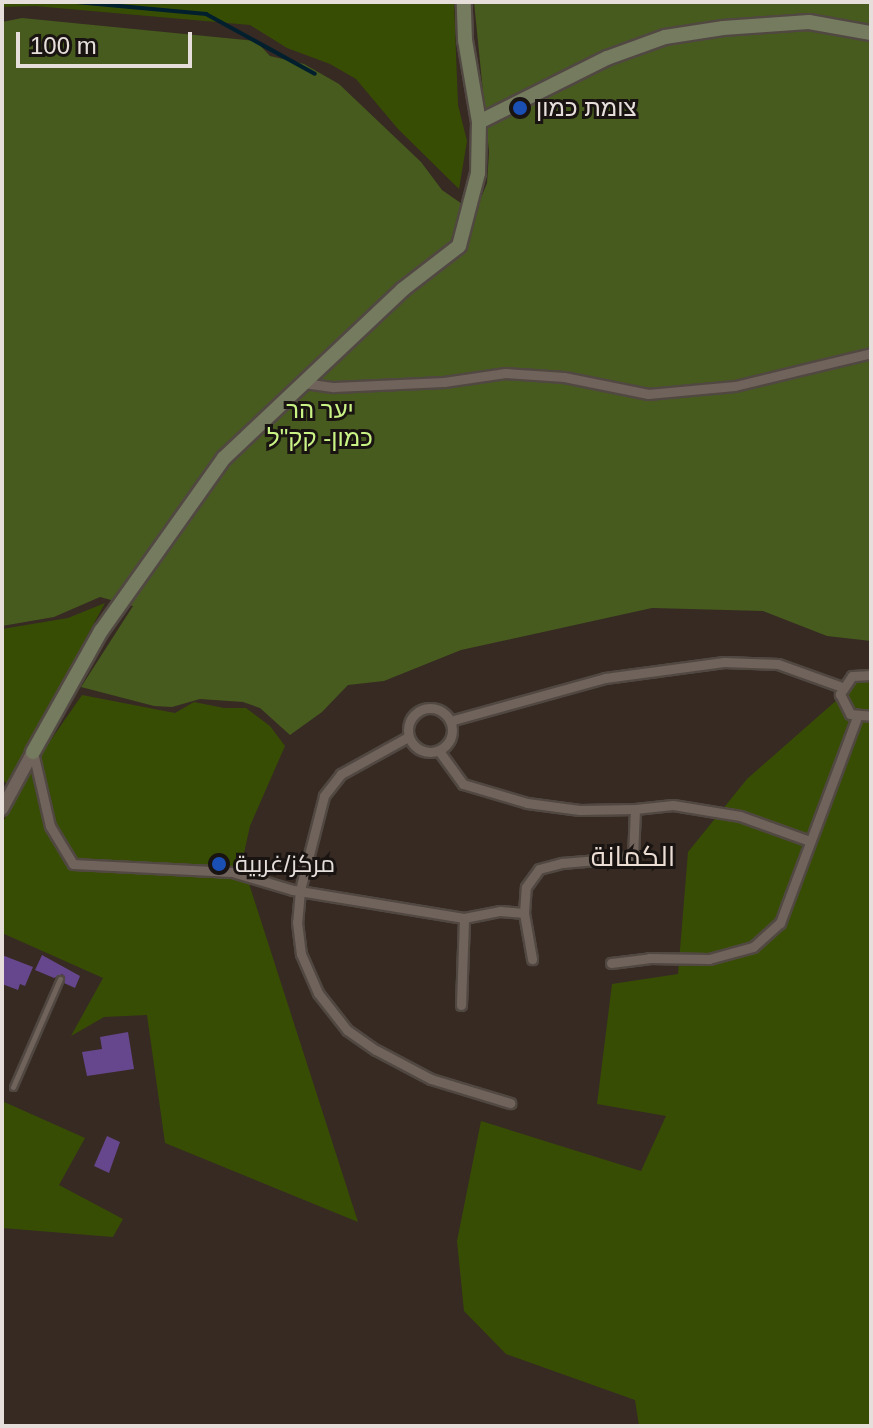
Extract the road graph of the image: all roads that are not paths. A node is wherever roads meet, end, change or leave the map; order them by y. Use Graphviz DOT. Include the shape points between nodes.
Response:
graph roads {
  1 [pos="464,2"];
  2 [pos="871,33"];
  3 [pos="479,122"];
  4 [pos="871,353"];
  5 [pos="304,383"];
  6 [pos="870,672"];
  7 [pos="842,687"];
  8 [pos="871,716"];
  9 [pos="857,717"];
  10 [pos="450,721"];
  11 [pos="408,737"];
  12 [pos="439,751"];
  13 [pos="33,752"];
  14 [pos="2,809"];
  15 [pos="635,809"];
  16 [pos="810,841"];
  17 [pos="300,890"];
  18 [pos="524,913"];
  19 [pos="464,918"];
  20 [pos="532,959"];
  21 [pos="611,963"];
  22 [pos="60,979"];
  23 [pos="461,1005"];
  24 [pos="13,1087"];
  25 [pos="510,1103"];
  1 -- 3 [label="main road"];
  2 -- 3 [label="main road" via="809,22 665,37 607,58"];
  3 -- 5 [label="main road" via="478,173 459,246 402,290"];
  4 -- 5 [label="street" via="735,386 648,394 564,377 505,373 444,382 334,387"];
  5 -- 13 [label="main road" via="224,458 101,631"];
  6 -- 7 [label="street" via="852,676"];
  7 -- 9 [label="street" via="841,702"];
  7 -- 10 [label="street" via="778,664 724,662 605,678"];
  8 -- 9 [label="street"];
  9 -- 16 [label="street"];
  10 -- 11 [label="street" via="440,710 426,708 413,715"];
  10 -- 12 [label="street" via="449,741"];
  11 -- 12 [label="street" via="417,749"];
  11 -- 17 [label="street" via="341,774 324,796"];
  12 -- 15 [label="street" via="463,784 527,803 580,810"];
  13 -- 14 [label="street"];
  13 -- 17 [label="street" via="50,826 73,864 232,872"];
  15 -- 16 [label="street" via="673,805 740,816"];
  15 -- 18 [label="street" via="633,857 539,869 526,887"];
  16 -- 21 [label="street" via="780,923 753,947 709,959"];
  17 -- 19 [label="street"];
  17 -- 25 [label="street" via="301,954 318,993 347,1030 431,1079"];
  18 -- 19 [label="street"];
  18 -- 20 [label="street"];
  19 -- 23 [label="street"];
  22 -- 24 [label="lane"];
}
